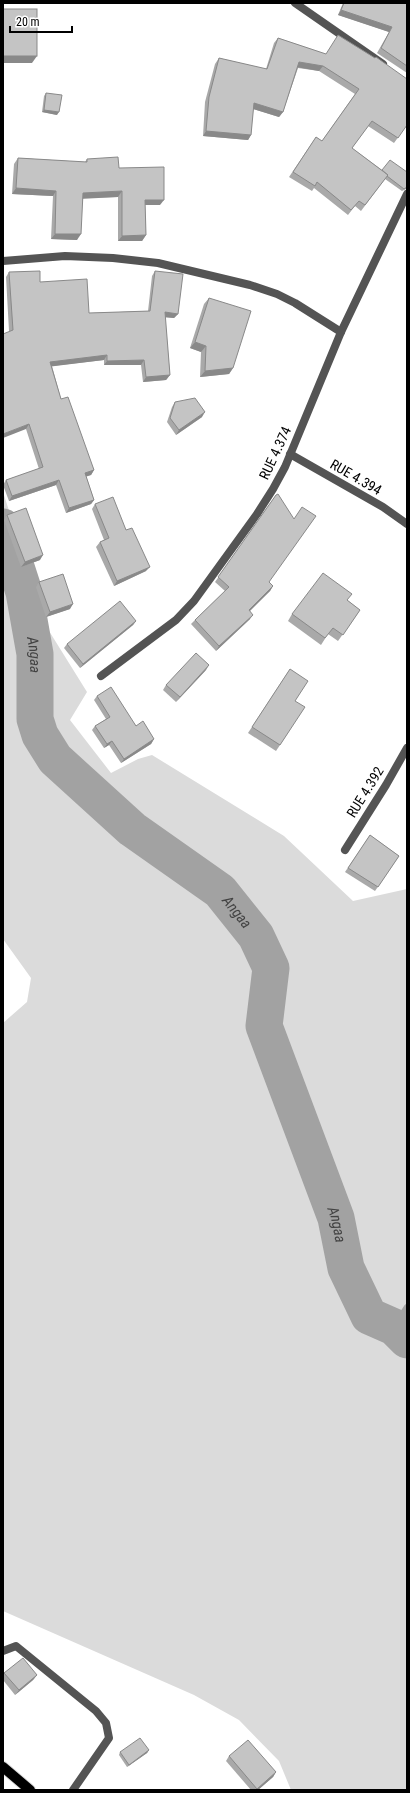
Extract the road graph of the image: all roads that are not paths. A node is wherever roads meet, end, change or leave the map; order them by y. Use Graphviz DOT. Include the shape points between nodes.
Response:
graph roads {
  1 [pos="295,3"];
  2 [pos="387,66"];
  3 [pos="407,194"];
  4 [pos="3,261"];
  5 [pos="341,332"];
  6 [pos="290,454"];
  7 [pos="407,524"];
  8 [pos="101,676"];
  9 [pos="407,748"];
  10 [pos="345,850"];
  11 [pos="3,1651"];
  12 [pos="3,1767"];
  13 [pos="30,1790"];
  14 [pos="73,1790"];
  1 -- 2 [label="street"];
  3 -- 5 [label="street, RUE 4.374"];
  4 -- 5 [label="street" via="65,256 158,263 277,294 295,302"];
  5 -- 6 [label="street, RUE 4.374"];
  6 -- 7 [label="street, RUE 4.394" via="383,507"];
  6 -- 8 [label="street, RUE 4.374" via="257,514 194,601 176,620"];
  9 -- 10 [label="street, RUE 4.392"];
  11 -- 14 [label="street" via="16,1646 96,1711 106,1724 109,1738"];
  12 -- 13 [label="main road"];
}
